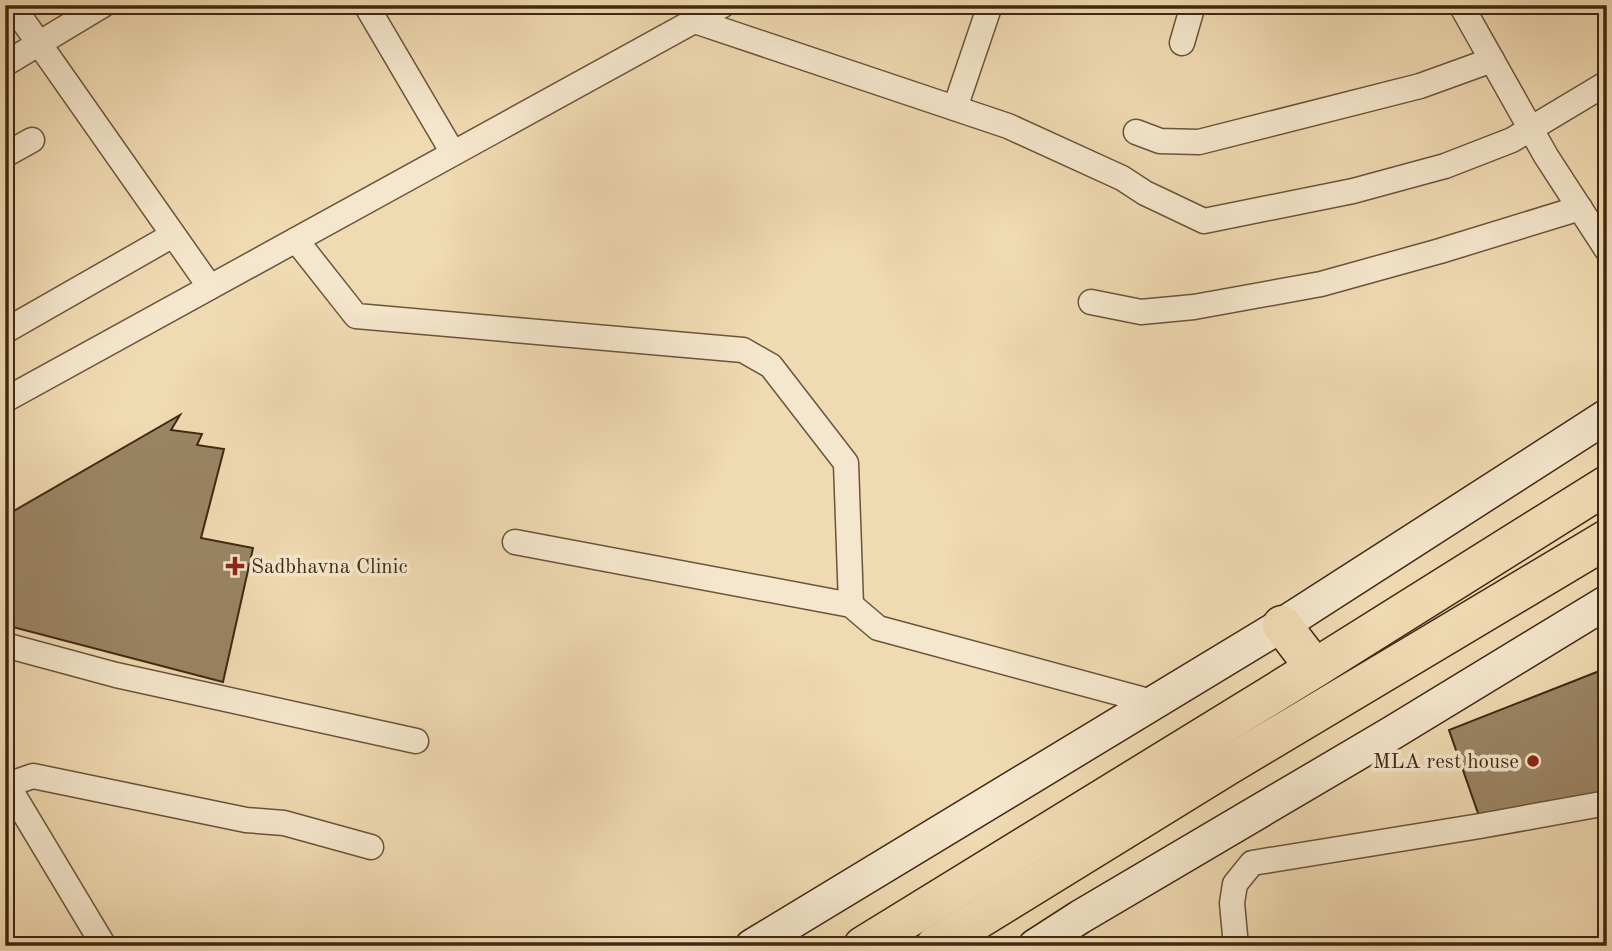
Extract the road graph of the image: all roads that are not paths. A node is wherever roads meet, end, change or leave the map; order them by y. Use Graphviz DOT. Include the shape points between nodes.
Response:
graph roads {
  1 [pos="12,5"];
  2 [pos="103,5"];
  3 [pos="723,5"];
  4 [pos="990,5"];
  5 [pos="1193,5"];
  6 [pos="1461,5"];
  7 [pos="376,9"];
  8 [pos="695,21"];
  9 [pos="1182,43"];
  10 [pos="39,44"];
  11 [pos="1492,60"];
  12 [pos="5,64"];
  13 [pos="1607,83"];
  14 [pos="955,108"];
  15 [pos="1530,127"];
  16 [pos="1136,132"];
  17 [pos="32,140"];
  18 [pos="453,153"];
  19 [pos="5,155"];
  20 [pos="1580,208"];
  21 [pos="173,235"];
  22 [pos="296,240"];
  23 [pos="1607,250"];
  24 [pos="210,287"];
  25 [pos="1091,302"];
  26 [pos="5,331"];
  27 [pos="5,400"];
  28 [pos="1607,416"];
  29 [pos="1604,479"];
  30 [pos="1607,539"];
  31 [pos="515,542"];
  32 [pos="1607,602"];
  33 [pos="851,605"];
  34 [pos="1282,625"];
  35 [pos="5,645"];
  36 [pos="1315,668"];
  37 [pos="1156,703"];
  38 [pos="415,741"];
  39 [pos="6,783"];
  40 [pos="1607,803"];
  41 [pos="371,846"];
  42 [pos="97,943"];
  43 [pos="752,946"];
  44 [pos="863,946"];
  45 [pos="935,946"];
  46 [pos="1035,946"];
  47 [pos="1236,946"];
  1 -- 10 [label="street"];
  2 -- 10 [label="street"];
  3 -- 8 [label="street"];
  4 -- 14 [label="street"];
  5 -- 9 [label="street"];
  6 -- 11 [label="street"];
  7 -- 18 [label="street"];
  8 -- 14 [label="street"];
  8 -- 18 [label="street"];
  10 -- 12 [label="street"];
  10 -- 21 [label="street"];
  11 -- 15 [label="street"];
  11 -- 16 [label="street" via="1420,86 1199,142 1160,141"];
  13 -- 15 [label="street"];
  14 -- 15 [label="street" via="1021,132 1204,221 1353,191 1445,166 1512,140"];
  15 -- 20 [label="street"];
  17 -- 19 [label="street"];
  18 -- 22 [label="street"];
  20 -- 23 [label="street"];
  20 -- 25 [label="street" via="1321,284 1141,312"];
  21 -- 24 [label="street"];
  21 -- 26 [label="street"];
  22 -- 24 [label="street"];
  22 -- 33 [label="street" via="356,316 743,350 771,366 846,463"];
  24 -- 27 [label="street"];
  28 -- 34 [label="main road"];
  29 -- 36 [label="highway"];
  30 -- 45 [label="highway"];
  31 -- 33 [label="street"];
  32 -- 46 [label="main road"];
  33 -- 37 [label="street" via="878,628"];
  34 -- 36 [label="highway"];
  34 -- 37 [label="main road"];
  35 -- 38 [label="street" via="116,675"];
  36 -- 44 [label="highway"];
  37 -- 43 [label="main road"];
  39 -- 41 [label="street" via="33,776 246,820 284,823"];
  39 -- 42 [label="street"];
  40 -- 47 [label="street" via="1252,863 1235,884"];
}
